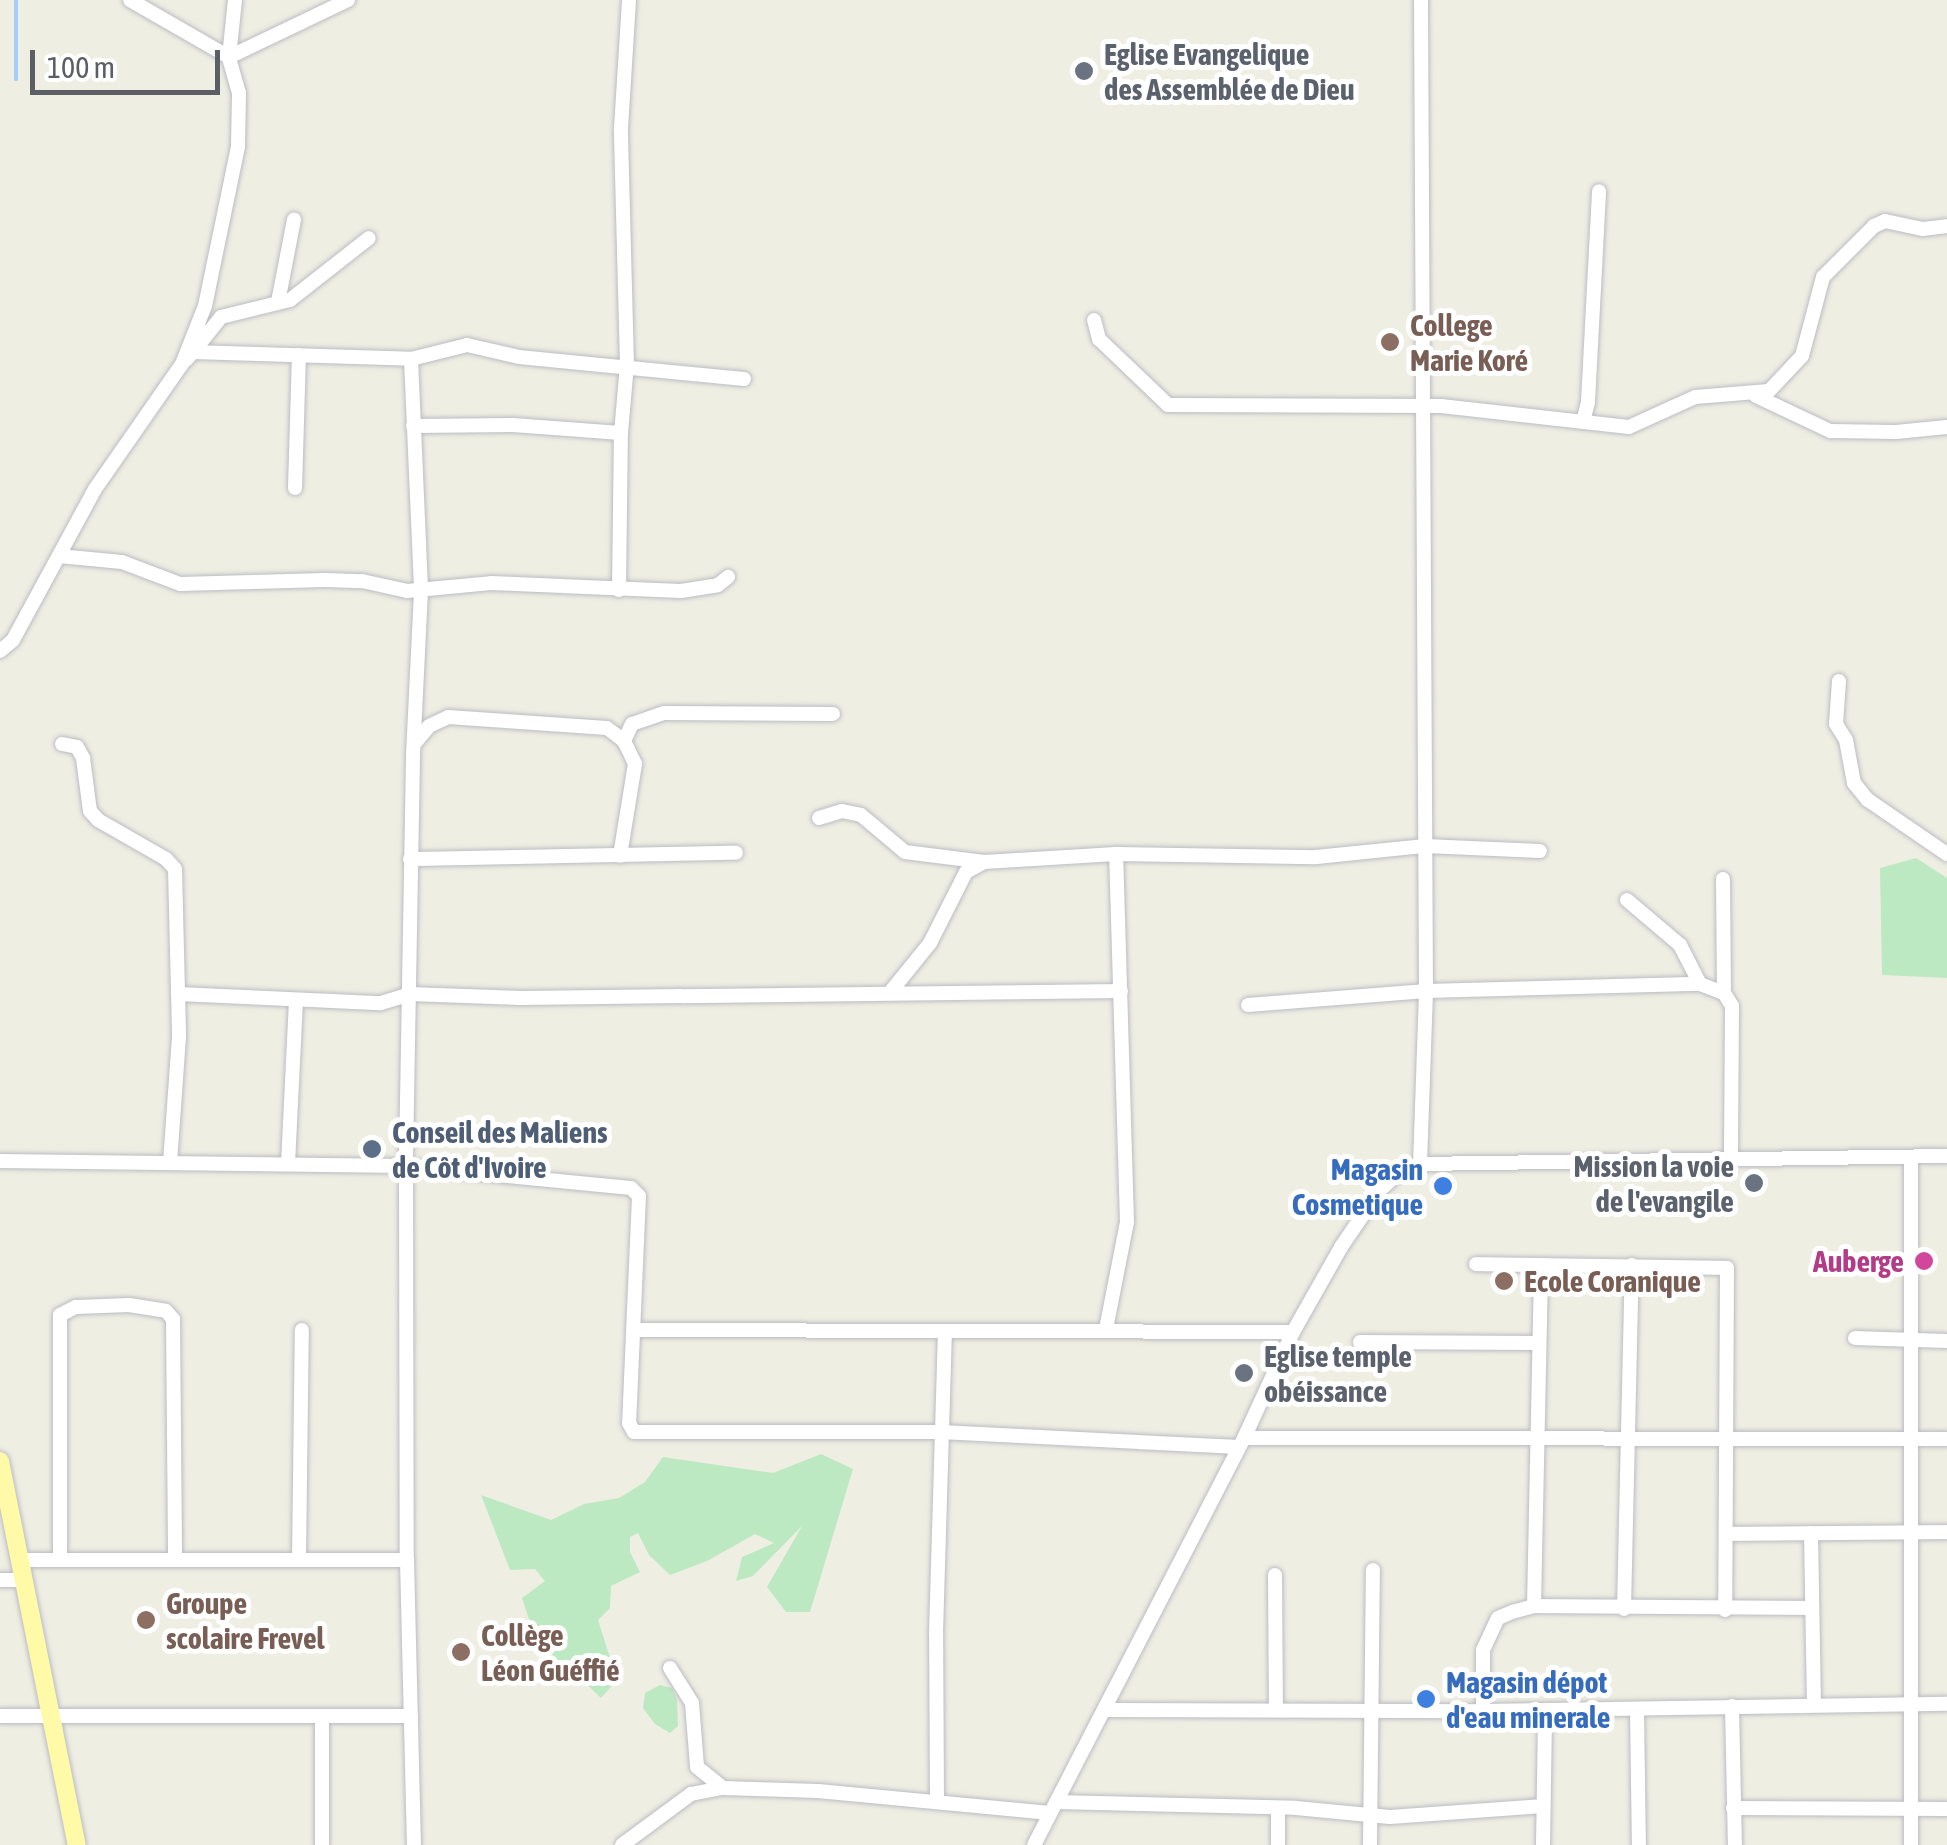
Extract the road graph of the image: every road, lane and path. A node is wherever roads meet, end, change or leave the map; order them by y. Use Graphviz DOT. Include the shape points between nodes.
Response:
graph roads {
  1 [pos="130,0"];
  2 [pos="236,0"];
  3 [pos="348,0"];
  4 [pos="629,0"];
  5 [pos="1421,0"];
  6 [pos="229,56"];
  7 [pos="1599,191"];
  8 [pos="294,220"];
  9 [pos="1947,226"];
  10 [pos="368,238"];
  11 [pos="278,302"];
  12 [pos="1094,320"];
  13 [pos="194,352"];
  14 [pos="300,356"];
  15 [pos="411,359"];
  16 [pos="182,364"];
  17 [pos="627,365"];
  18 [pos="744,379"];
  19 [pos="1756,396"];
  20 [pos="1423,406"];
  21 [pos="1582,422"];
  22 [pos="413,426"];
  23 [pos="1947,426"];
  24 [pos="621,432"];
  25 [pos="295,488"];
  26 [pos="59,556"];
  27 [pos="728,577"];
  28 [pos="619,590"];
  29 [pos="421,591"];
  30 [pos="0,651"];
  31 [pos="1839,681"];
  32 [pos="833,714"];
  33 [pos="624,741"];
  34 [pos="62,744"];
  35 [pos="414,744"];
  36 [pos="818,818"];
  37 [pos="1425,846"];
  38 [pos="1540,851"];
  39 [pos="736,853"];
  40 [pos="1116,854"];
  41 [pos="1947,854"];
  42 [pos="620,856"];
  43 [pos="410,859"];
  44 [pos="984,862"];
  45 [pos="1723,879"];
  46 [pos="1627,900"];
  47 [pos="1700,984"];
  48 [pos="892,990"];
  49 [pos="1121,991"];
  50 [pos="1426,991"];
  51 [pos="1724,993"];
  52 [pos="179,994"];
  53 [pos="410,994"];
  54 [pos="296,1002"];
  55 [pos="1248,1004"];
  56 [pos="1947,1156"];
  57 [pos="1911,1157"];
  58 [pos="1732,1159"];
  59 [pos="0,1160"];
  60 [pos="170,1163"];
  61 [pos="288,1164"];
  62 [pos="1420,1164"];
  63 [pos="406,1166"];
  64 [pos="1476,1264"];
  65 [pos="1632,1265"];
  66 [pos="1541,1266"];
  67 [pos="1106,1329"];
  68 [pos="302,1330"];
  69 [pos="634,1330"];
  70 [pos="1293,1332"];
  71 [pos="945,1333"];
  72 [pos="1855,1338"];
  73 [pos="1908,1339"];
  74 [pos="1947,1340"];
  75 [pos="1360,1342"];
  76 [pos="1539,1343"];
  77 [pos="941,1432"];
  78 [pos="1536,1437"];
  79 [pos="1628,1437"];
  80 [pos="1728,1438"];
  81 [pos="1910,1439"];
  82 [pos="1947,1439"];
  83 [pos="1242,1443"];
  84 [pos="0,1465"];
  85 [pos="1910,1532"];
  86 [pos="1947,1532"];
  87 [pos="1811,1533"];
  88 [pos="1726,1534"];
  89 [pos="21,1560"];
  90 [pos="60,1560"];
  91 [pos="175,1560"];
  92 [pos="299,1560"];
  93 [pos="407,1560"];
  94 [pos="1373,1570"];
  95 [pos="1275,1575"];
  96 [pos="0,1580"];
  97 [pos="25,1580"];
  98 [pos="1534,1606"];
  99 [pos="1811,1608"];
  100 [pos="1624,1609"];
  101 [pos="1725,1610"];
  102 [pos="670,1668"];
  103 [pos="1910,1704"];
  104 [pos="1947,1704"];
  105 [pos="1814,1705"];
  106 [pos="1732,1706"];
  107 [pos="1276,1709"];
  108 [pos="1637,1709"];
  109 [pos="1107,1710"];
  110 [pos="1545,1710"];
  111 [pos="1482,1711"];
  112 [pos="1375,1712"];
  113 [pos="0,1716"];
  114 [pos="53,1716"];
  115 [pos="322,1716"];
  116 [pos="411,1716"];
  117 [pos="723,1788"];
  118 [pos="937,1801"];
  119 [pos="1544,1806"];
  120 [pos="1053,1808"];
  121 [pos="1278,1808"];
  122 [pos="1733,1808"];
  123 [pos="1910,1808"];
  124 [pos="1947,1808"];
  125 [pos="1370,1814"];
  126 [pos="77,1845"];
  127 [pos="322,1845"];
  128 [pos="414,1845"];
  129 [pos="622,1845"];
  130 [pos="1034,1845"];
  131 [pos="1278,1845"];
  132 [pos="1370,1845"];
  133 [pos="1543,1845"];
  134 [pos="1639,1845"];
  135 [pos="1735,1845"];
  136 [pos="1911,1845"];
  1 -- 6 [label="street"];
  2 -- 6 [label="street"];
  3 -- 6 [label="street"];
  4 -- 17 [label="street" via="621,128"];
  5 -- 20 [label="street"];
  6 -- 16 [label="street" via="240,93 238,146 206,306"];
  7 -- 21 [label="street"];
  8 -- 11 [label="street"];
  9 -- 19 [label="street" via="1874,226 1818,284 1802,356 1781,382"];
  10 -- 11 [label="street" via="305,291"];
  11 -- 13 [label="street" via="221,317"];
  12 -- 20 [label="street" via="1099,339 1168,405"];
  13 -- 14 [label="street"];
  13 -- 16 [label="street"];
  14 -- 15 [label="street"];
  14 -- 25 [label="street"];
  15 -- 17 [label="street" via="467,344 519,357"];
  15 -- 22 [label="street"];
  16 -- 26 [label="street" via="95,489"];
  17 -- 18 [label="street"];
  17 -- 24 [label="street"];
  19 -- 21 [label="street" via="1695,397 1629,427"];
  19 -- 23 [label="street" via="1830,431"];
  20 -- 21 [label="street"];
  20 -- 37 [label="street"];
  22 -- 24 [label="street"];
  22 -- 29 [label="street"];
  24 -- 28 [label="street"];
  26 -- 29 [label="street" via="122,562 180,584 362,582"];
  26 -- 30 [label="street" via="13,640"];
  27 -- 28 [label="street" via="681,591"];
  28 -- 29 [label="street" via="491,583"];
  29 -- 35 [label="street"];
  31 -- 41 [label="street" via="1836,724 1844,733 1854,783 1868,800"];
  32 -- 33 [label="street" via="664,713 632,724"];
  33 -- 35 [label="street" via="607,728 578,723 472,716 428,726"];
  33 -- 42 [label="street" via="635,764"];
  34 -- 52 [label="street" via="78,748 83,758 90,811 98,820 176,869"];
  35 -- 43 [label="street"];
  36 -- 44 [label="street" via="842,811 862,815 905,852"];
  37 -- 38 [label="street"];
  37 -- 40 [label="street" via="1316,857"];
  37 -- 50 [label="street"];
  39 -- 42 [label="street"];
  40 -- 44 [label="street"];
  40 -- 49 [label="street"];
  42 -- 43 [label="street"];
  43 -- 53 [label="street"];
  44 -- 48 [label="street" via="966,872 930,944"];
  45 -- 51 [label="street"];
  46 -- 47 [label="street" via="1680,945"];
  47 -- 50 [label="street"];
  47 -- 51 [label="street"];
  48 -- 49 [label="street"];
  48 -- 53 [label="street"];
  49 -- 67 [label="street" via="1128,1222"];
  50 -- 55 [label="street"];
  50 -- 62 [label="street"];
  51 -- 58 [label="street" via="1732,1006"];
  52 -- 54 [label="street"];
  52 -- 60 [label="street"];
  53 -- 54 [label="street" via="380,1003"];
  53 -- 63 [label="street"];
  54 -- 61 [label="street"];
  56 -- 57 [label="street"];
  57 -- 58 [label="street"];
  57 -- 73 [label="street"];
  58 -- 62 [label="street"];
  59 -- 60 [label="street"];
  60 -- 61 [label="street"];
  61 -- 63 [label="street"];
  62 -- 70 [label="street" via="1380,1190"];
  63 -- 69 [label="street" via="638,1191"];
  63 -- 93 [label="street"];
  64 -- 66 [label="street"];
  65 -- 66 [label="street"];
  65 -- 79 [label="street"];
  65 -- 80 [label="street" via="1728,1268"];
  66 -- 76 [label="street"];
  67 -- 70 [label="street"];
  67 -- 71 [label="street"];
  68 -- 92 [label="street"];
  69 -- 71 [label="street"];
  69 -- 77 [label="street" via="634,1432"];
  70 -- 83 [label="street"];
  71 -- 77 [label="street"];
  72 -- 73 [label="street"];
  73 -- 74 [label="street"];
  73 -- 81 [label="street"];
  75 -- 76 [label="street"];
  76 -- 78 [label="street"];
  77 -- 83 [label="street"];
  77 -- 118 [label="street"];
  78 -- 79 [label="street"];
  78 -- 83 [label="street"];
  78 -- 98 [label="street"];
  79 -- 80 [label="street"];
  79 -- 100 [label="street"];
  80 -- 81 [label="street"];
  80 -- 88 [label="street"];
  81 -- 82 [label="street"];
  81 -- 85 [label="street"];
  83 -- 109 [label="street"];
  84 -- 89 [label="main road"];
  85 -- 86 [label="street"];
  85 -- 87 [label="street"];
  85 -- 103 [label="street"];
  87 -- 88 [label="street"];
  87 -- 99 [label="street"];
  88 -- 101 [label="street"];
  89 -- 90 [label="street"];
  89 -- 97 [label="main road"];
  90 -- 91 [label="street"];
  90 -- 91 [label="street" via="60,1315 76,1307 129,1305 166,1311 173,1319"];
  91 -- 92 [label="street"];
  92 -- 93 [label="street"];
  93 -- 116 [label="street"];
  94 -- 112 [label="street"];
  95 -- 107 [label="street"];
  96 -- 97 [label="street"];
  97 -- 114 [label="main road"];
  98 -- 100 [label="street"];
  98 -- 111 [label="street" via="1498,1618 1488,1632"];
  99 -- 101 [label="street"];
  99 -- 105 [label="street"];
  100 -- 101 [label="street"];
  102 -- 117 [label="street" via="692,1703 697,1767"];
  103 -- 104 [label="street"];
  103 -- 105 [label="street"];
  103 -- 123 [label="street"];
  105 -- 106 [label="street"];
  106 -- 108 [label="street"];
  106 -- 122 [label="street"];
  107 -- 109 [label="street"];
  107 -- 112 [label="street"];
  108 -- 110 [label="street"];
  108 -- 134 [label="street"];
  109 -- 120 [label="street"];
  110 -- 111 [label="street"];
  110 -- 119 [label="street"];
  111 -- 112 [label="street"];
  112 -- 125 [label="street"];
  113 -- 114 [label="street"];
  114 -- 115 [label="street"];
  114 -- 126 [label="main road"];
  115 -- 116 [label="street"];
  115 -- 127 [label="street"];
  116 -- 128 [label="street"];
  117 -- 118 [label="street"];
  117 -- 129 [label="street" via="690,1794"];
  118 -- 120 [label="street"];
  119 -- 125 [label="street" via="1414,1817"];
  119 -- 133 [label="street"];
  120 -- 121 [label="street"];
  120 -- 130 [label="street"];
  121 -- 125 [label="street"];
  121 -- 131 [label="street"];
  122 -- 123 [label="street"];
  122 -- 135 [label="street"];
  123 -- 124 [label="street"];
  123 -- 136 [label="street"];
  125 -- 132 [label="street"];
}
